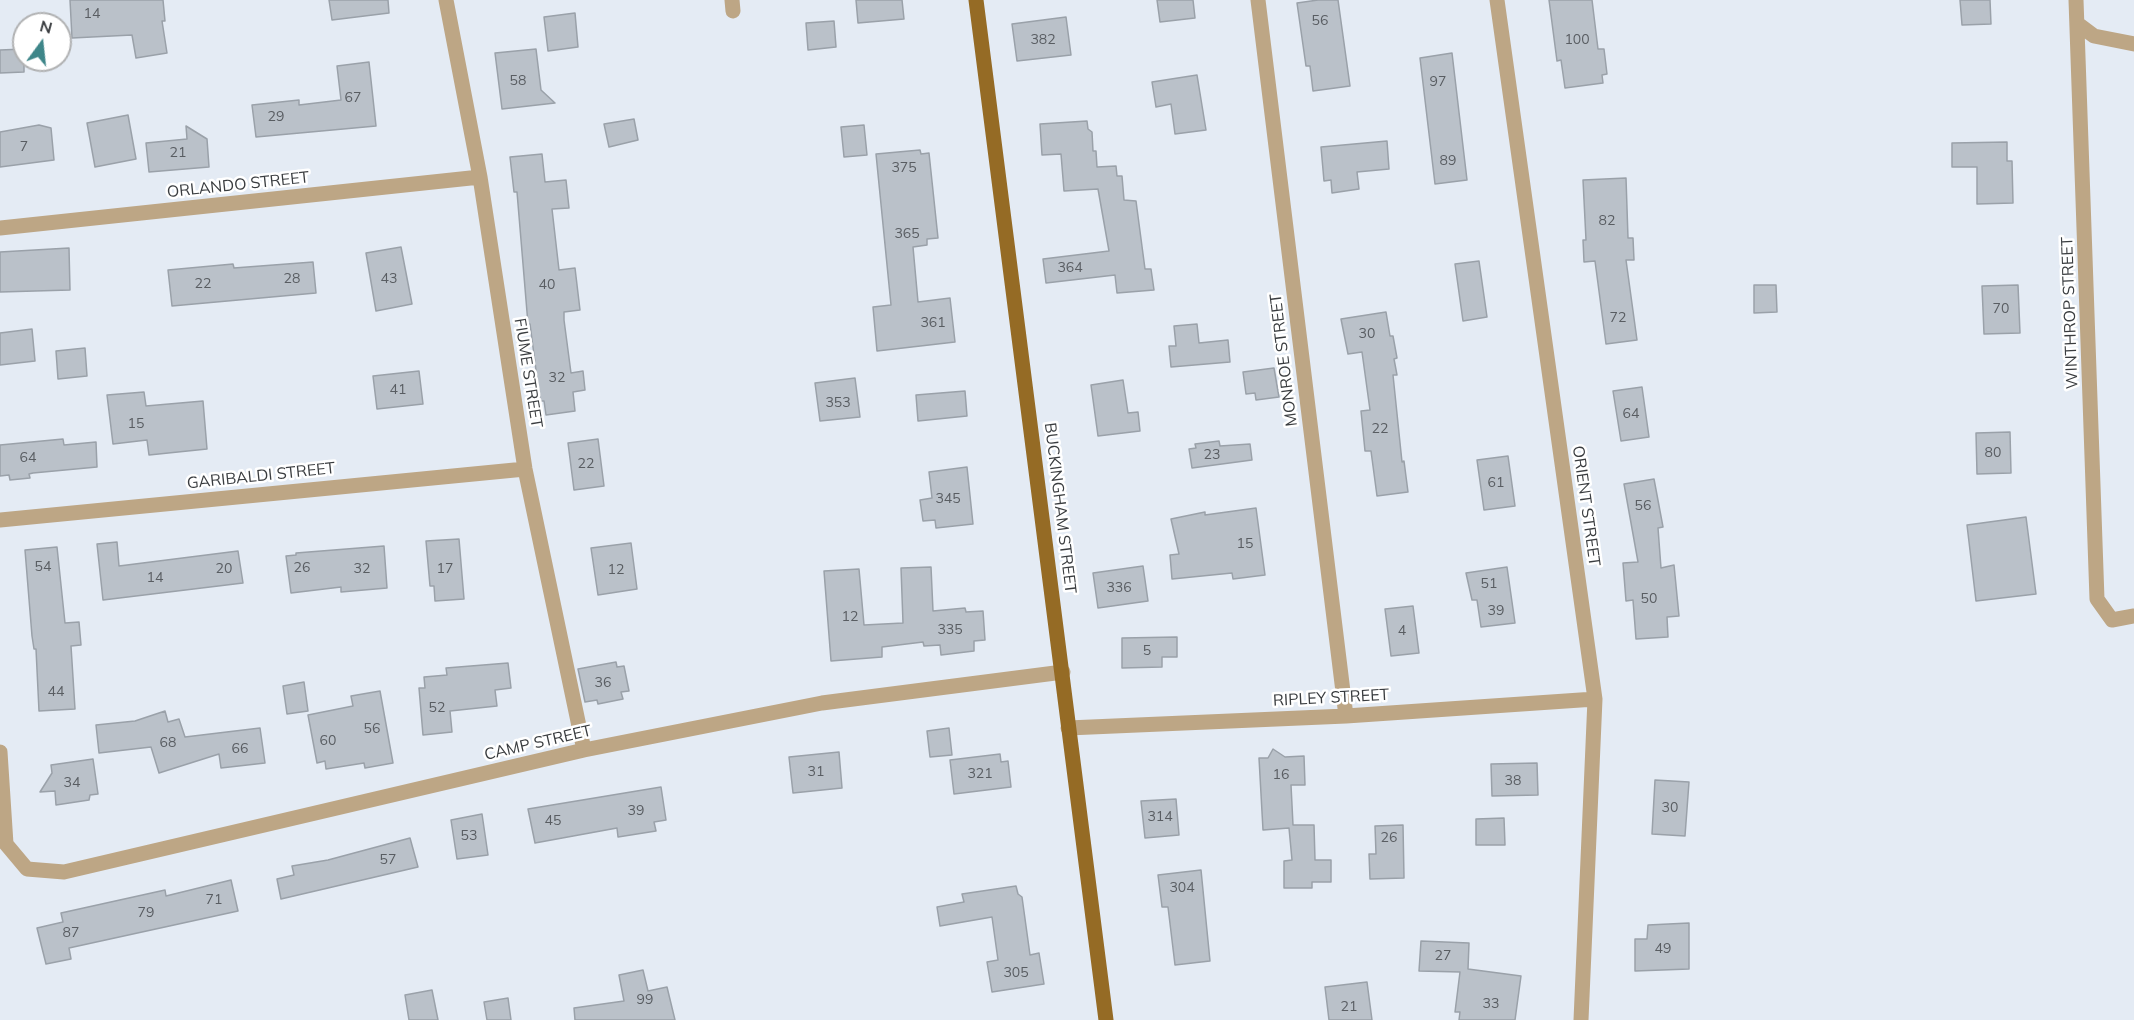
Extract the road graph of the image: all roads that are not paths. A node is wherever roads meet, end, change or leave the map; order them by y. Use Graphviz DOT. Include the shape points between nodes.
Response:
graph roads {
  1 [pos="446,0"];
  2 [pos="976,0"];
  3 [pos="1258,0"];
  4 [pos="1497,0"];
  5 [pos="2076,0"];
  6 [pos="2078,24"];
  7 [pos="2134,44"];
  8 [pos="480,177"];
  9 [pos="0,228"];
  10 [pos="525,469"];
  11 [pos="0,520"];
  12 [pos="2134,616"];
  13 [pos="1063,672"];
  14 [pos="1595,699"];
  15 [pos="1346,716"];
  16 [pos="1068,728"];
  17 [pos="584,750"];
  18 [pos="0,752"];
  19 [pos="1106,1020"];
  20 [pos="1581,1020"];
  1 -- 8 [label="street, FIUME STREET"];
  2 -- 13 [label="main road, BUCKINGHAM STREET"];
  3 -- 15 [label="street, MONROE STREET"];
  4 -- 14 [label="street, ORIENT STREET"];
  5 -- 6 [label="street, WINTHROP STREET"];
  6 -- 7 [label="street" via="2094,36"];
  6 -- 12 [label="street, WINTHROP STREET" via="2097,599 2112,620"];
  8 -- 9 [label="street, ORLANDO STREET"];
  8 -- 10 [label="street, FIUME STREET"];
  10 -- 11 [label="street, GARIBALDI STREET"];
  10 -- 17 [label="street, FIUME STREET"];
  13 -- 16 [label="main road, BUCKINGHAM STREET"];
  13 -- 17 [label="street, CAMP STREET" via="822,703"];
  14 -- 15 [label="street, RIPLEY STREET"];
  14 -- 20 [label="street, ORIENT STREET"];
  15 -- 16 [label="street, RIPLEY STREET"];
  16 -- 19 [label="main road, BUCKINGHAM STREET"];
  17 -- 18 [label="street, CAMP STREET" via="64,872 27,869 6,844"];
}
